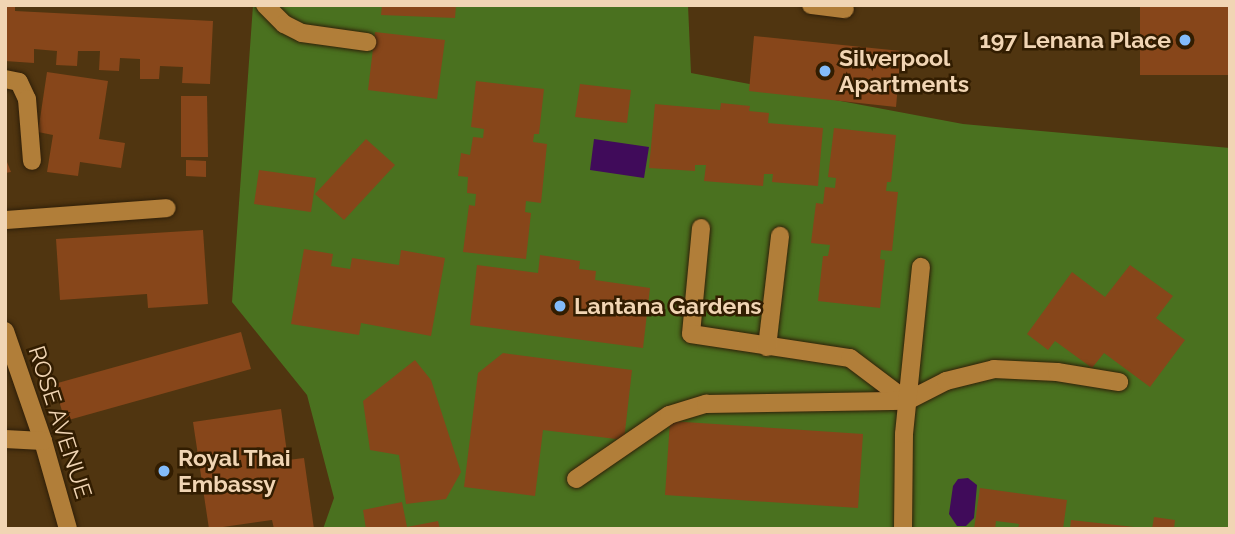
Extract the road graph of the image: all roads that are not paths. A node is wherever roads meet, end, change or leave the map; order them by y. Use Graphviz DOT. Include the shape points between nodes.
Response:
graph roads {
  1 [pos="265,5"];
  2 [pos="810,5"];
  3 [pos="845,9"];
  4 [pos="367,42"];
  5 [pos="5,79"];
  6 [pos="32,161"];
  7 [pos="167,208"];
  8 [pos="5,220"];
  9 [pos="701,228"];
  10 [pos="780,236"];
  11 [pos="921,267"];
  12 [pos="5,331"];
  13 [pos="767,347"];
  14 [pos="1119,382"];
  15 [pos="907,401"];
  16 [pos="5,439"];
  17 [pos="43,441"];
  18 [pos="576,479"];
  19 [pos="68,529"];
  20 [pos="903,529"];
  1 -- 4 [label="street" via="284,24 302,33"];
  2 -- 3 [label="street"];
  5 -- 6 [label="street" via="19,82 27,99"];
  7 -- 8 [label="street"];
  9 -- 13 [label="street" via="691,334"];
  10 -- 13 [label="street"];
  11 -- 15 [label="street"];
  12 -- 17 [label="street, ROSE AVENUE"];
  13 -- 15 [label="street" via="850,358"];
  14 -- 15 [label="street" via="1057,372 994,369 946,381"];
  15 -- 18 [label="street" via="706,404 669,415"];
  15 -- 20 [label="street"];
  16 -- 17 [label="street"];
  17 -- 19 [label="street, ROSE AVENUE"];
}
